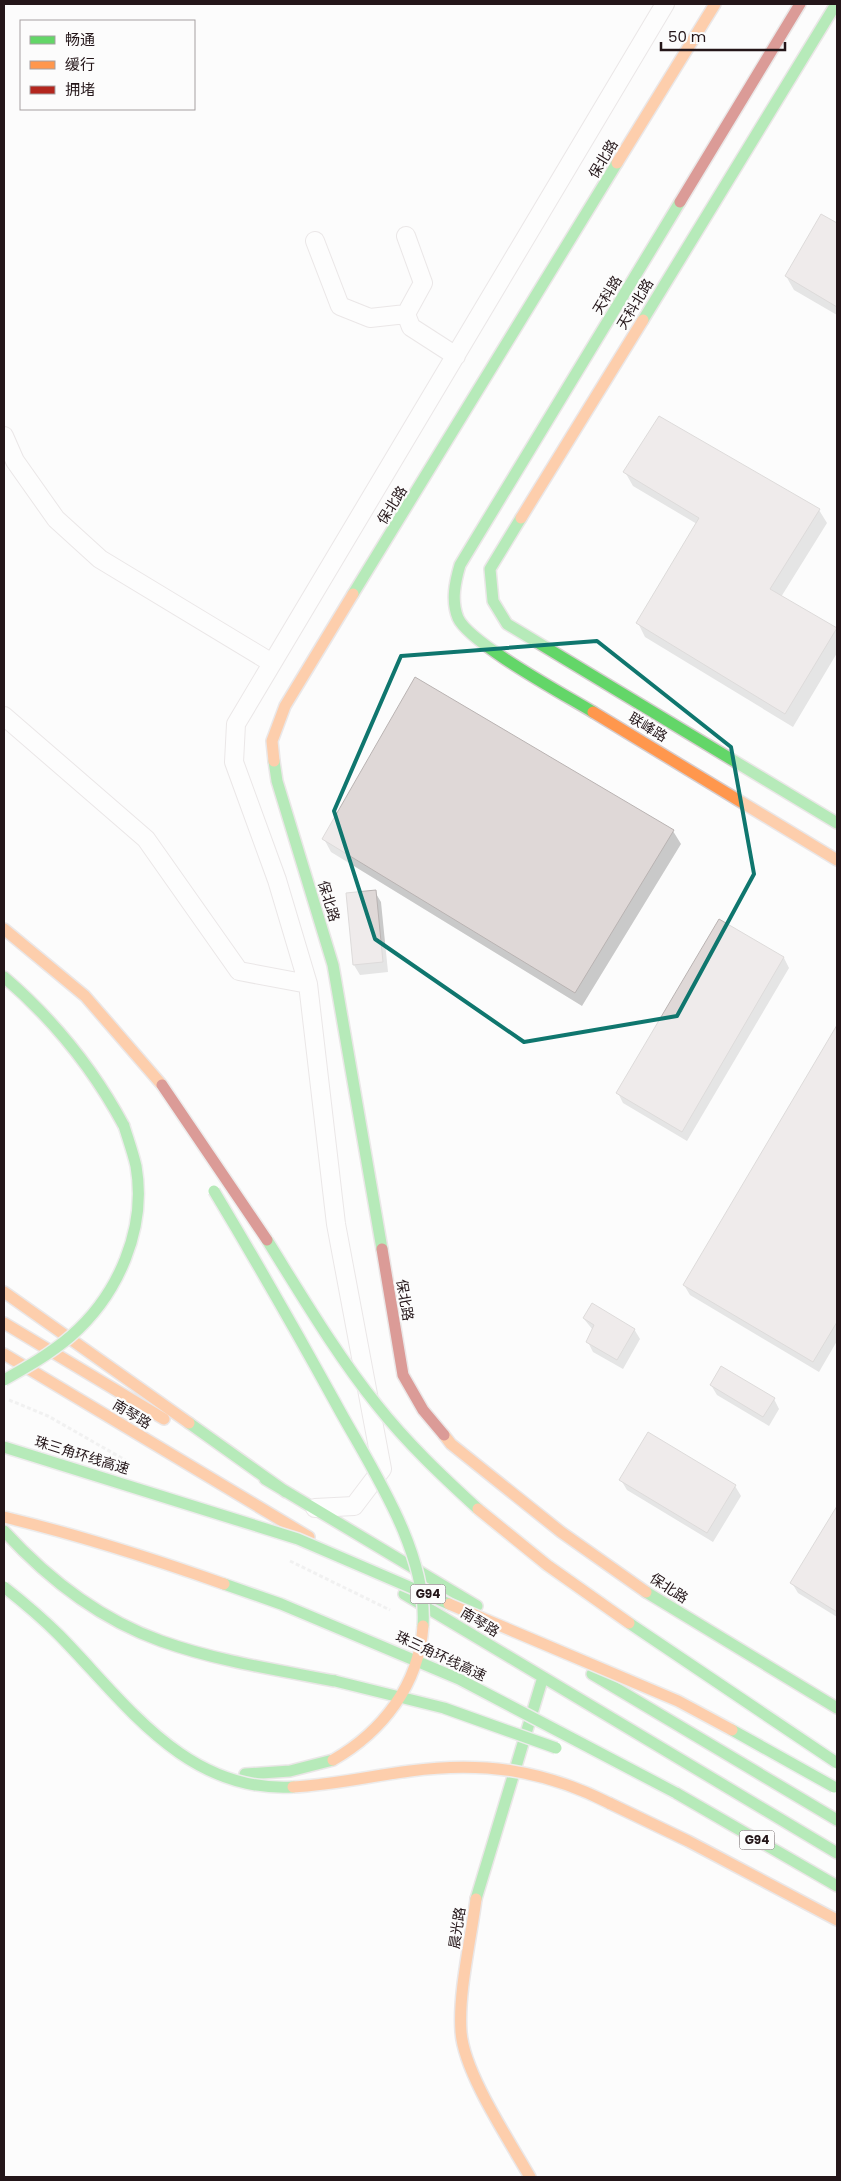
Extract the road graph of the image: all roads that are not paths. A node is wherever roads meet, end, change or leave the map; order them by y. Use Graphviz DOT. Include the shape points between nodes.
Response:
graph roads {
  1 [pos="665,4"];
  2 [pos="715,4"];
  3 [pos="800,4"];
  4 [pos="836,4"];
  5 [pos="406,236"];
  6 [pos="315,241"];
  7 [pos="406,314"];
  8 [pos="456,356"];
  9 [pos="4,436"];
  10 [pos="454,607"];
  11 [pos="506,624"];
  12 [pos="272,663"];
  13 [pos="4,716"];
  14 [pos="837,823"];
  15 [pos="837,860"];
  16 [pos="4,929"];
  17 [pos="4,977"];
  18 [pos="308,984"];
  19 [pos="158,1089"];
  20 [pos="170,1118"];
  21 [pos="210,1184"];
  22 [pos="4,1292"];
  23 [pos="4,1323"];
  24 [pos="4,1354"];
  25 [pos="4,1380"];
  26 [pos="4,1447"];
  27 [pos="382,1469"];
  28 [pos="286,1492"];
  29 [pos="313,1508"];
  30 [pos="4,1518"];
  31 [pos="4,1531"];
  32 [pos="402,1561"];
  33 [pos="4,1587"];
  34 [pos="543,1677"];
  35 [pos="837,1708"];
  36 [pos="569,1752"];
  37 [pos="586,1759"];
  38 [pos="837,1763"];
  39 [pos="211,1772"];
  40 [pos="837,1789"];
  41 [pos="676,1794"];
  42 [pos="837,1820"];
  43 [pos="837,1853"];
  44 [pos="837,1886"];
  45 [pos="837,1920"];
  46 [pos="530,2177"];
  1 -- 8 [label="street"];
  2 -- 35 [label="main road, 保北路" via="285,706 272,741 277,781 333,965 403,1375 419,1403 451,1444 561,1532 661,1602"];
  3 -- 10 [label="main road, 天科路" via="460,565 454,582"];
  4 -- 11 [label="main road, 天科北路" via="490,569 494,600"];
  5 -- 7 [label="street" via="423,283"];
  6 -- 7 [label="street" via="340,306 370,318"];
  7 -- 8 [label="street" via="411,327"];
  8 -- 12 [label="street"];
  9 -- 12 [label="street" via="16,461 56,519 100,559"];
  10 -- 15 [label="main road, 联峰路" via="465,630 492,650"];
  11 -- 14 [label="main road, 联峰路"];
  12 -- 18 [label="street" via="236,724 234,762 277,880"];
  13 -- 18 [label="street" via="146,839 239,971"];
  16 -- 19 [label="main road" via="85,996 122,1038"];
  17 -- 25 [label="main road, bridge" via="56,1028 95,1075 124,1126 136,1164 138,1198 130,1247 107,1298 78,1330 48,1355"];
  18 -- 27 [label="street" via="336,1224"];
  19 -- 20 [label="main road"];
  19 -- 38 [label="main road, bridge" via="240,1197 355,1376 392,1424 453,1486 577,1587"];
  21 -- 39 [label="main road, bridge" via="314,1363 395,1518 418,1578 423,1623 417,1658 398,1698 381,1724 353,1748 333,1760 302,1770 259,1775"];
  22 -- 28 [label="main road"];
  23 -- 28 [label="main road, 南琴路"];
  24 -- 34 [label="main road, 南琴路"];
  26 -- 40 [label="main road, 珠三角环线高速 / G94, bridge" via="298,1539 678,1701"];
  27 -- 29 [label="street" via="354,1506"];
  27 -- 32 [label="street"];
  28 -- 29 [label="main road, 南琴路"];
  29 -- 32 [label="main road, 南琴路"];
  30 -- 41 [label="main road, 珠三角环线高速 / G94, bridge" via="51,1528 154,1559 299,1611 458,1679"];
  31 -- 36 [label="main road, bridge" via="32,1561 74,1594 127,1626 156,1639 185,1649 417,1701"];
  32 -- 42 [label="main road, 南琴路"];
  33 -- 39 [label="main road, bridge" via="60,1634 143,1726 176,1752"];
  34 -- 43 [label="main road, 南琴路"];
  34 -- 46 [label="main road, 晨光路" via="477,1895 461,2007 461,2034 472,2073"];
  37 -- 41 [label="main road, bridge"];
  39 -- 45 [label="main road, bridge" via="238,1782 303,1788 431,1768 492,1768 543,1776 586,1791"];
  41 -- 44 [label="main road, 珠三角环线高速 / G94"];
}
